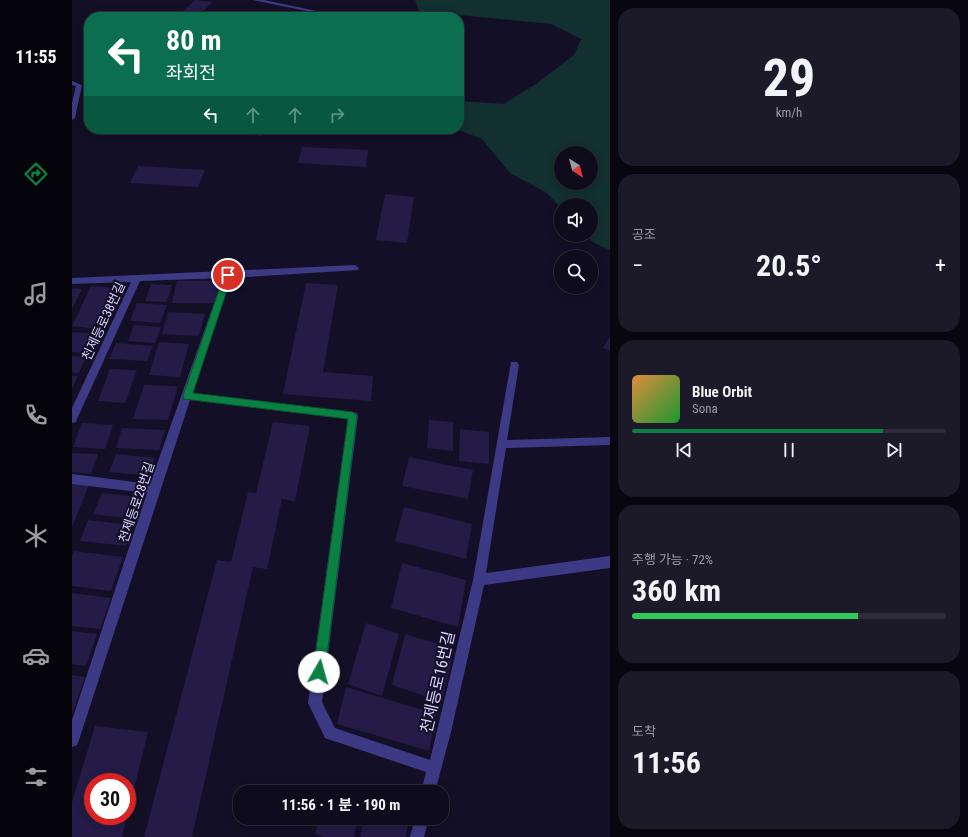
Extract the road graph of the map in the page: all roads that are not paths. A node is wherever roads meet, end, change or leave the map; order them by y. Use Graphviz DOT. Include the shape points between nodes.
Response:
graph roads {
  1 [pos="256,0"];
  2 [pos="317,12"];
  3 [pos="75,84"];
  4 [pos="72,118"];
  5 [pos="355,268"];
  6 [pos="228,275"];
  7 [pos="137,278"];
  8 [pos="72,281"];
  9 [pos="514,365"];
  10 [pos="187,396"];
  11 [pos="72,419"];
  12 [pos="610,441"];
  13 [pos="501,444"];
  14 [pos="72,479"];
  15 [pos="154,489"];
  16 [pos="610,562"];
  17 [pos="479,580"];
  18 [pos="72,740"];
  19 [pos="434,768"];
  20 [pos="430,785"];
  21 [pos="420,825"];
  22 [pos="417,837"];
  1 -- 2 [label="street"];
  3 -- 4 [label="street"];
  5 -- 6 [label="street"];
  6 -- 7 [label="street"];
  6 -- 10 [label="street, 천제등로28번길"];
  7 -- 8 [label="street"];
  7 -- 11 [label="street, 천제등로38번길"];
  9 -- 13 [label="street, 천제등로16번길"];
  10 -- 15 [label="street, 천제등로28번길"];
  10 -- 19 [label="street" via="353,416 315,703 330,733"];
  12 -- 13 [label="street"];
  13 -- 17 [label="street, 천제등로16번길"];
  14 -- 15 [label="street"];
  15 -- 18 [label="street, 천제등로28번길"];
  16 -- 17 [label="street"];
  17 -- 19 [label="street, 천제등로16번길"];
  19 -- 20 [label="street, 천제등로16번길"];
  21 -- 22 [label="street"];
}
